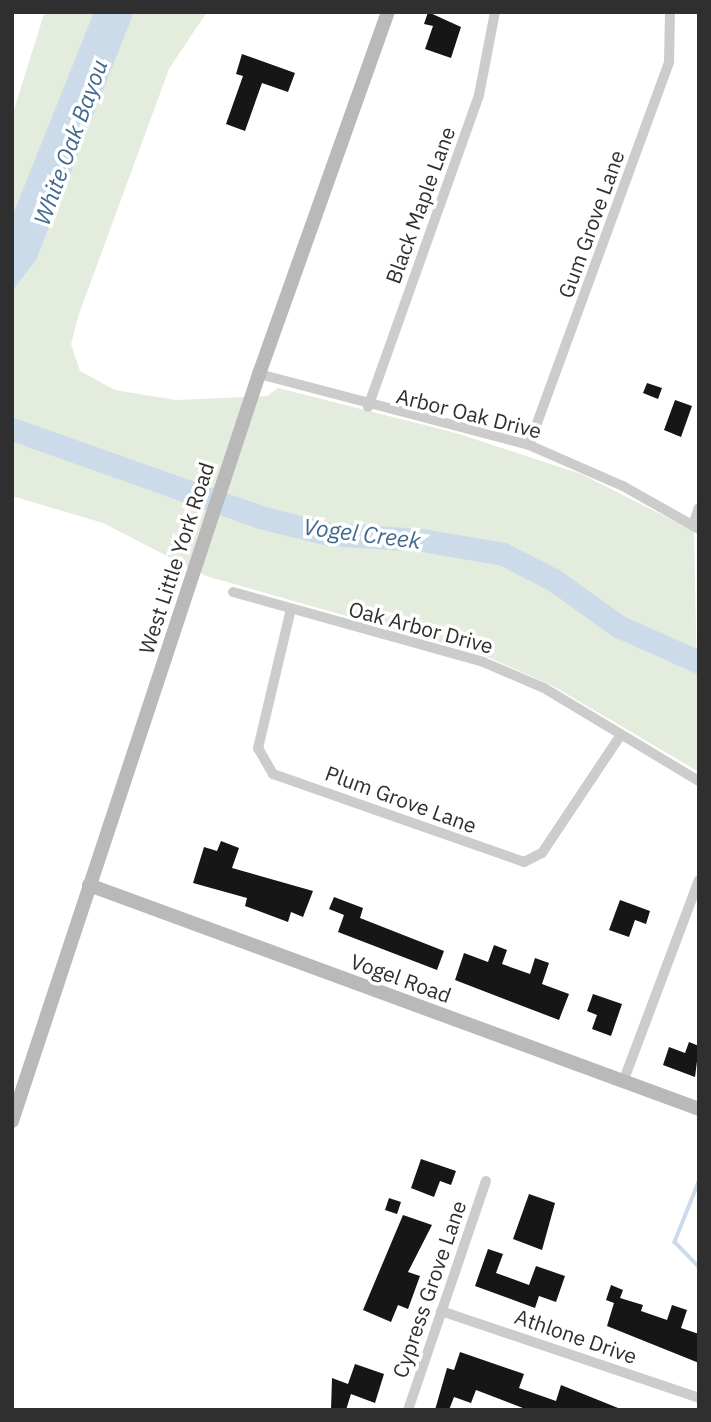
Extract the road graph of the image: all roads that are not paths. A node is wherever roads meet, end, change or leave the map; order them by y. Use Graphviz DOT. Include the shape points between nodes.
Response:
graph roads {
  1 [pos="388,12"];
  2 [pos="495,12"];
  3 [pos="670,12"];
  4 [pos="258,374"];
  5 [pos="368,407"];
  6 [pos="529,445"];
  7 [pos="699,508"];
  8 [pos="696,527"];
  9 [pos="233,592"];
  10 [pos="290,613"];
  11 [pos="620,736"];
  12 [pos="699,781"];
  13 [pos="699,880"];
  14 [pos="89,885"];
  15 [pos="623,1082"];
  16 [pos="699,1109"];
  17 [pos="12,1121"];
  18 [pos="486,1181"];
  19 [pos="441,1311"];
  20 [pos="699,1398"];
  21 [pos="408,1410"];
  1 -- 4 [label="street, West Little York Road"];
  2 -- 5 [label="street, Black Maple Lane" via="480,95"];
  3 -- 6 [label="street, Gum Grove Lane" via="669,63"];
  4 -- 5 [label="street, Arbor Oak Drive"];
  4 -- 14 [label="street, West Little York Road"];
  5 -- 6 [label="street, Arbor Oak Drive"];
  6 -- 8 [label="street, Arbor Oak Drive"];
  7 -- 8 [label="street"];
  9 -- 10 [label="street, Oak Arbor Drive"];
  10 -- 11 [label="street, Oak Arbor Drive" via="483,662 544,688"];
  10 -- 11 [label="street, Plum Grove Lane" via="258,748 273,774 524,862 542,853"];
  11 -- 12 [label="street, Oak Arbor Drive"];
  13 -- 15 [label="street"];
  14 -- 15 [label="street, Vogel Road"];
  14 -- 17 [label="street, West Little York Road"];
  15 -- 16 [label="street, Vogel Road"];
  18 -- 19 [label="street, Cypress Grove Lane"];
  19 -- 20 [label="street, Athlone Drive"];
  19 -- 21 [label="street, Cypress Grove Lane"];
}
